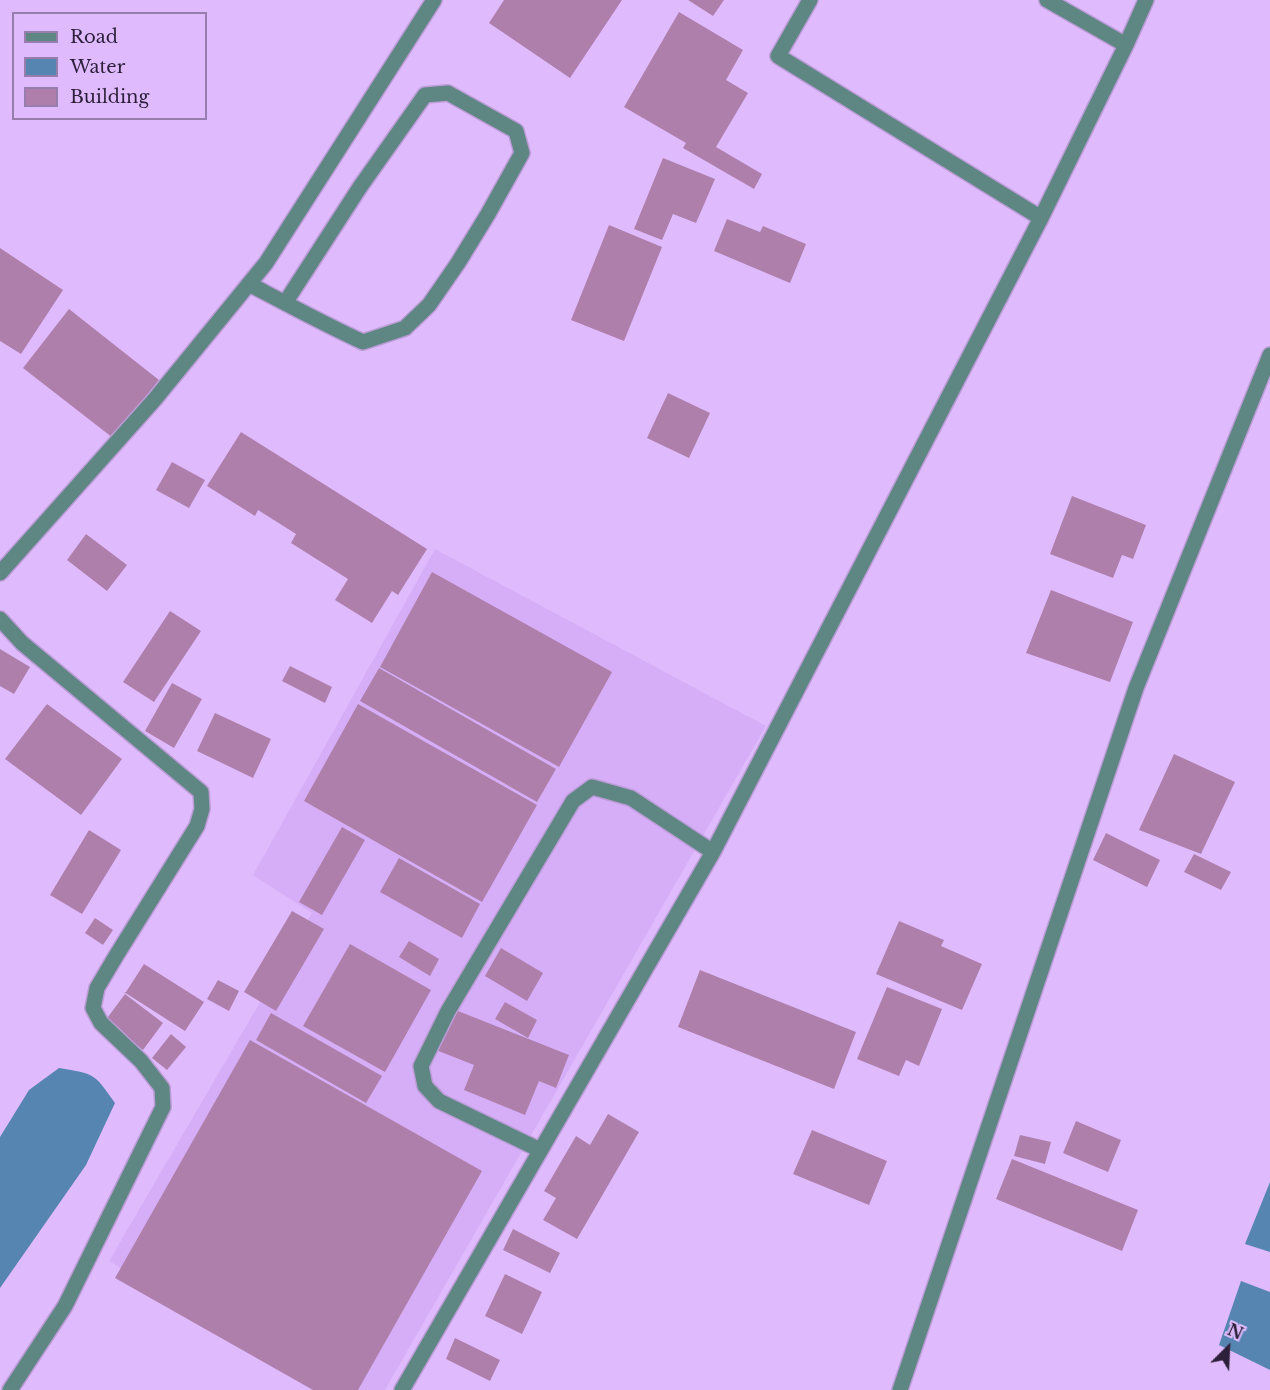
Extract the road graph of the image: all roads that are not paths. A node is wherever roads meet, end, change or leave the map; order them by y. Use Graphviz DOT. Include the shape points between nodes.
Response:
graph roads {
  1 [pos="434,0"];
  2 [pos="810,0"];
  3 [pos="1047,0"];
  4 [pos="1146,0"];
  5 [pos="1126,45"];
  6 [pos="1041,218"];
  7 [pos="249,284"];
  8 [pos="285,303"];
  9 [pos="1270,355"];
  10 [pos="0,573"];
  11 [pos="0,619"];
  12 [pos="714,852"];
  13 [pos="540,1150"];
  14 [pos="10,1390"];
  15 [pos="402,1390"];
  16 [pos="900,1390"];
  1 -- 7 [label="street"];
  2 -- 6 [label="street" via="778,56"];
  3 -- 5 [label="street"];
  4 -- 5 [label="street"];
  5 -- 6 [label="street"];
  6 -- 12 [label="street"];
  7 -- 8 [label="street"];
  7 -- 10 [label="street" via="154,399"];
  8 -- 8 [label="street" via="363,342 405,328 429,305 488,214 522,153 516,130 448,93 425,95"];
  9 -- 16 [label="street" via="1136,688"];
  11 -- 14 [label="street" via="22,643 201,792 202,809 197,826 98,988 93,1008 101,1023 141,1061 162,1088 163,1107 65,1306"];
  12 -- 13 [label="street"];
  12 -- 13 [label="street" via="631,798 592,787 573,801 448,1011 421,1066 425,1086 439,1101"];
  13 -- 15 [label="street"];
}
